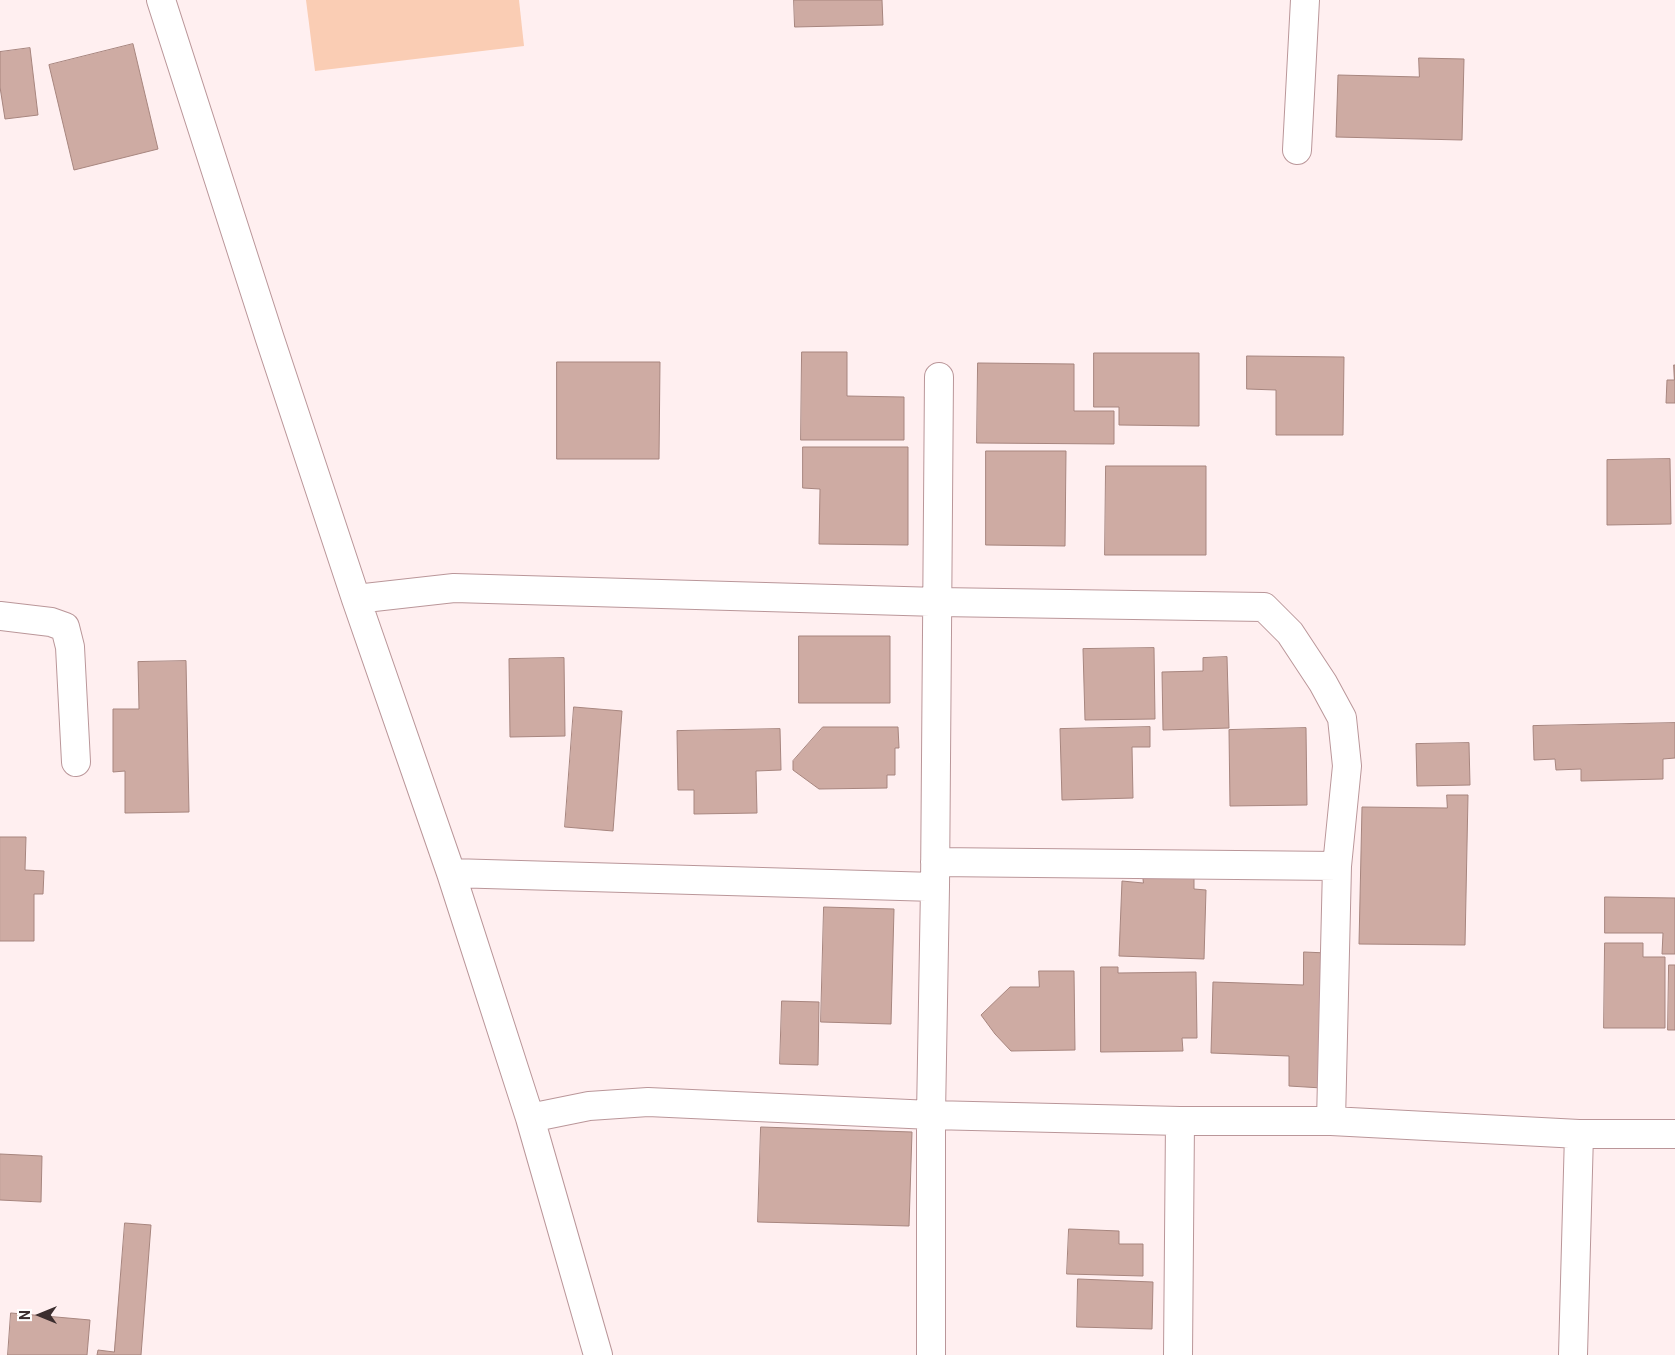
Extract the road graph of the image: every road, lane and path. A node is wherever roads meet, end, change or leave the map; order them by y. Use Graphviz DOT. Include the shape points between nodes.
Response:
graph roads {
  1 [pos="161,0"];
  2 [pos="1306,0"];
  3 [pos="1297,150"];
  4 [pos="939,377"];
  5 [pos="356,599"];
  6 [pos="938,602"];
  7 [pos="0,616"];
  8 [pos="76,762"];
  9 [pos="1337,866"];
  10 [pos="451,873"];
  11 [pos="935,874"];
  12 [pos="931,1115"];
  13 [pos="530,1118"];
  14 [pos="1180,1121"];
  15 [pos="1331,1121"];
  16 [pos="1579,1134"];
  17 [pos="1675,1134"];
  18 [pos="598,1355"];
  19 [pos="931,1355"];
  20 [pos="1178,1355"];
  21 [pos="1573,1355"];
  1 -- 5 [label="street"];
  2 -- 3 [label="street"];
  4 -- 6 [label="street"];
  5 -- 6 [label="street" via="454,588"];
  5 -- 10 [label="street"];
  6 -- 9 [label="street" via="1264,607 1290,633 1323,682 1342,718 1348,766"];
  6 -- 11 [label="street"];
  7 -- 8 [label="street" via="51,622 64,627 70,647"];
  9 -- 11 [label="street"];
  9 -- 15 [label="street"];
  10 -- 11 [label="street"];
  10 -- 13 [label="street"];
  11 -- 12 [label="street"];
  12 -- 13 [label="street" via="648,1102 588,1106"];
  12 -- 14 [label="street"];
  12 -- 19 [label="street"];
  13 -- 18 [label="street"];
  14 -- 15 [label="street"];
  14 -- 20 [label="street"];
  15 -- 16 [label="street"];
  16 -- 17 [label="street"];
  16 -- 21 [label="street"];
}
